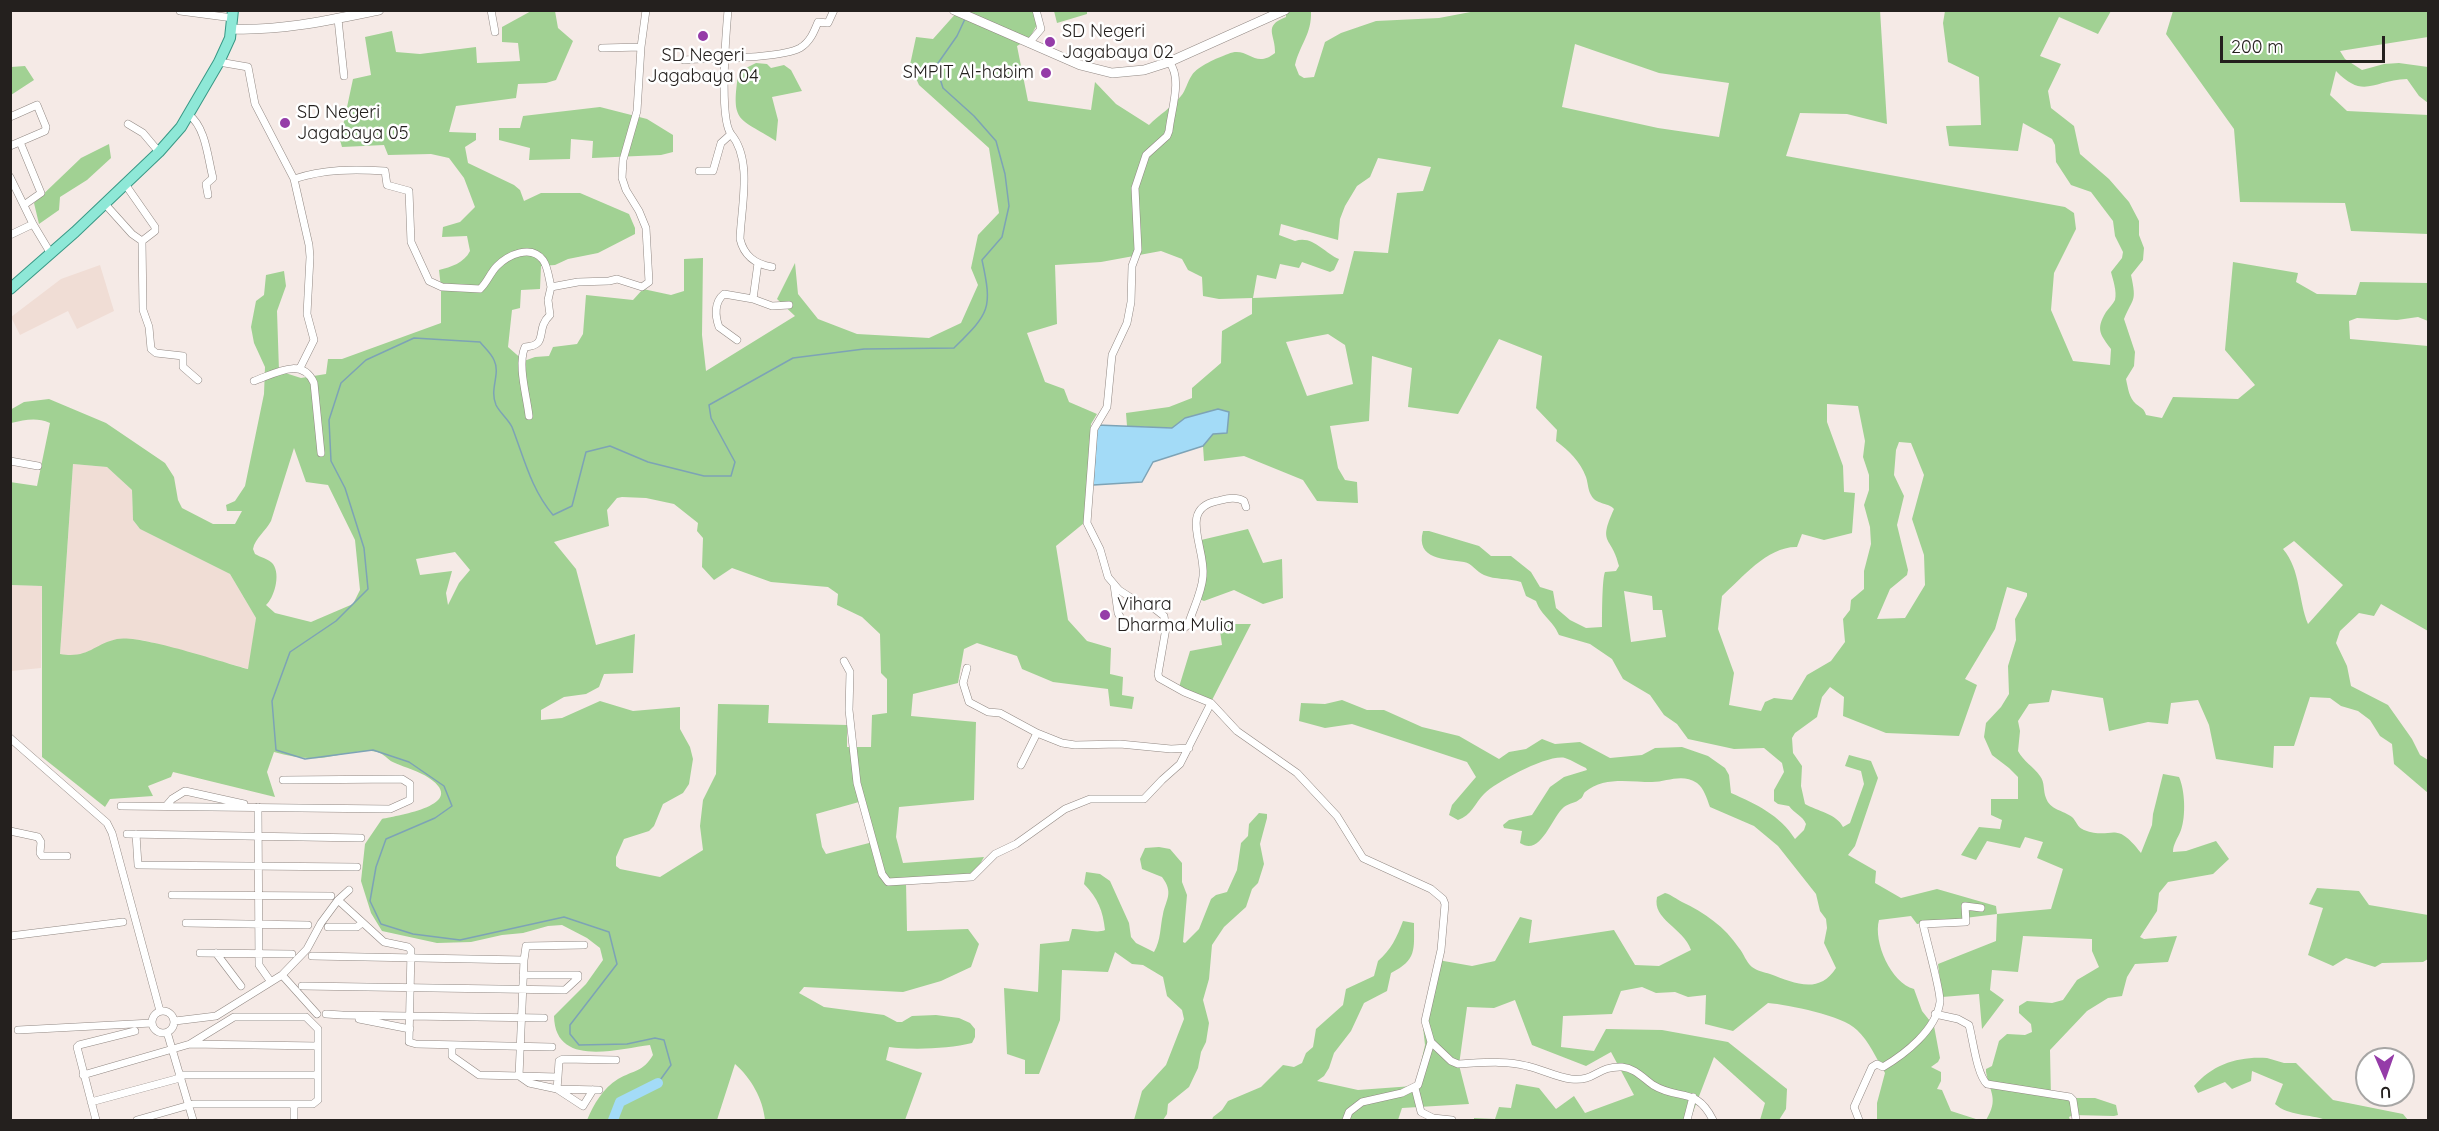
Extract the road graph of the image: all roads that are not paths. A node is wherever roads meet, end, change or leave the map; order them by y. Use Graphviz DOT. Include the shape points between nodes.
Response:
graph roads {
  1 [pos="379,10"];
  2 [pos="491,10"];
  3 [pos="646,10"];
  4 [pos="729,10"];
  5 [pos="834,10"];
  6 [pos="954,10"];
  7 [pos="1036,10"];
  8 [pos="1285,10"];
  9 [pos="180,11"];
  10 [pos="232,19"];
  11 [pos="338,19"];
  12 [pos="495,32"];
  13 [pos="1029,43"];
  14 [pos="641,47"];
  15 [pos="602,48"];
  16 [pos="726,58"];
  17 [pos="684,60"];
  18 [pos="219,62"];
  19 [pos="1168,62"];
  20 [pos="344,76"];
  21 [pos="189,115"];
  22 [pos="10,117"];
  23 [pos="128,124"];
  24 [pos="731,134"];
  25 [pos="20,142"];
  26 [pos="10,146"];
  27 [pos="159,152"];
  28 [pos="699,171"];
  29 [pos="10,177"];
  30 [pos="294,179"];
  31 [pos="124,184"];
  32 [pos="208,195"];
  33 [pos="105,204"];
  34 [pos="24,205"];
  35 [pos="33,224"];
  36 [pos="10,225"];
  37 [pos="13,234"];
  38 [pos="142,241"];
  39 [pos="51,254"];
  40 [pos="758,264"];
  41 [pos="772,267"];
  42 [pos="551,287"];
  43 [pos="10,289"];
  44 [pos="753,299"];
  45 [pos="789,305"];
  46 [pos="737,340"];
  47 [pos="300,368"];
  48 [pos="198,380"];
  49 [pos="254,381"];
  50 [pos="529,416"];
  51 [pos="321,453"];
  52 [pos="10,461"];
  53 [pos="38,466"];
  54 [pos="1246,507"];
  55 [pos="1114,585"];
  56 [pos="1124,624"];
  57 [pos="1166,628"];
  58 [pos="844,661"];
  59 [pos="967,668"];
  60 [pos="1211,703"];
  61 [pos="1037,733"];
  62 [pos="10,738"];
  63 [pos="1189,748"];
  64 [pos="1021,765"];
  65 [pos="283,780"];
  66 [pos="121,806"];
  67 [pos="166,806"];
  68 [pos="258,807"];
  69 [pos="10,831"];
  70 [pos="127,834"];
  71 [pos="136,834"];
  72 [pos="258,836"];
  73 [pos="361,838"];
  74 [pos="67,856"];
  75 [pos="258,866"];
  76 [pos="357,867"];
  77 [pos="349,890"];
  78 [pos="172,895"];
  79 [pos="258,895"];
  80 [pos="334,898"];
  81 [pos="1981,909"];
  82 [pos="123,922"];
  83 [pos="362,922"];
  84 [pos="186,923"];
  85 [pos="258,925"];
  86 [pos="308,925"];
  87 [pos="328,927"];
  88 [pos="10,936"];
  89 [pos="584,945"];
  90 [pos="200,953"];
  91 [pos="216,953"];
  92 [pos="258,954"];
  93 [pos="292,954"];
  94 [pos="312,956"];
  95 [pos="412,958"];
  96 [pos="524,960"];
  97 [pos="282,975"];
  98 [pos="524,975"];
  99 [pos="272,982"];
  100 [pos="241,986"];
  101 [pos="302,986"];
  102 [pos="411,987"];
  103 [pos="523,989"];
  104 [pos="160,1011"];
  105 [pos="317,1014"];
  106 [pos="326,1014"];
  107 [pos="1935,1014"];
  108 [pos="340,1015"];
  109 [pos="410,1016"];
  110 [pos="522,1018"];
  111 [pos="544,1018"];
  112 [pos="175,1021"];
  113 [pos="152,1023"];
  114 [pos="410,1029"];
  115 [pos="18,1030"];
  116 [pos="135,1031"];
  117 [pos="167,1032"];
  118 [pos="1431,1042"];
  119 [pos="190,1044"];
  120 [pos="452,1045"];
  121 [pos="318,1046"];
  122 [pos="520,1047"];
  123 [pos="552,1047"];
  124 [pos="172,1050"];
  125 [pos="616,1060"];
  126 [pos="83,1075"];
  127 [pos="318,1075"];
  128 [pos="180,1076"];
  129 [pos="519,1076"];
  130 [pos="558,1077"];
  131 [pos="1415,1088"];
  132 [pos="557,1089"];
  133 [pos="1693,1097"];
  134 [pos="91,1102"];
  135 [pos="294,1104"];
  136 [pos="188,1106"];
  137 [pos="96,1120"];
  138 [pos="137,1120"];
  139 [pos="193,1120"];
  140 [pos="294,1120"];
  141 [pos="1346,1120"];
  142 [pos="1452,1120"];
  143 [pos="1687,1120"];
  144 [pos="1713,1120"];
  145 [pos="1859,1120"];
  146 [pos="2076,1120"];
  1 -- 11 [label="street"];
  2 -- 12 [label="street"];
  3 -- 14 [label="street"];
  4 -- 16 [label="street"];
  5 -- 16 [label="street" via="828,23 819,22 810,39 798,49"];
  6 -- 13 [label="street"];
  7 -- 13 [label="street" via="1041,29"];
  8 -- 19 [label="street"];
  9 -- 10 [label="street"];
  10 -- 11 [label="street" via="270,29"];
  10 -- 18 [label="main road"];
  11 -- 20 [label="street"];
  13 -- 19 [label="street" via="1101,72 1124,73"];
  14 -- 15 [label="street"];
  14 -- 42 [label="street" via="637,111 622,160 622,178 646,228 649,282 642,288 617,279"];
  16 -- 17 [label="street"];
  16 -- 24 [label="street" via="726,126"];
  18 -- 21 [label="main road"];
  18 -- 30 [label="street" via="248,67 255,104"];
  19 -- 55 [label="street" via="1177,79 1169,131 1146,154 1135,188 1138,250 1132,266 1129,314 1112,356 1107,407 1094,429 1087,527"];
  21 -- 27 [label="main road"];
  21 -- 32 [label="street" via="200,129 213,178 206,184"];
  22 -- 25 [label="street" via="38,106 46,129"];
  23 -- 27 [label="street" via="143,133"];
  24 -- 28 [label="street" via="721,143 713,171"];
  24 -- 40 [label="street" via="744,169 740,238 747,256"];
  25 -- 26 [label="street"];
  25 -- 34 [label="street" via="41,193"];
  27 -- 31 [label="main road"];
  29 -- 34 [label="street"];
  30 -- 42 [label="street" via="317,172 385,171 387,184 409,190 411,242 429,281 442,287 480,289 500,263 513,254 529,252 542,258"];
  30 -- 47 [label="street" via="309,245 307,314 314,340"];
  31 -- 33 [label="main road"];
  31 -- 38 [label="street" via="156,227"];
  33 -- 38 [label="street"];
  33 -- 39 [label="main road"];
  34 -- 35 [label="street"];
  35 -- 37 [label="street"];
  35 -- 39 [label="street"];
  36 -- 37 [label="street"];
  38 -- 48 [label="street" via="143,310 151,349 183,356 183,367"];
  39 -- 43 [label="main road"];
  40 -- 41 [label="street"];
  40 -- 44 [label="street"];
  42 -- 50 [label="street" via="550,315 542,322 539,343 523,351 521,367"];
  44 -- 45 [label="street" via="772,306"];
  44 -- 46 [label="street" via="724,294 716,307 719,327"];
  47 -- 49 [label="street" via="281,370"];
  47 -- 51 [label="street" via="314,383"];
  52 -- 53 [label="street"];
  54 -- 57 [label="street" via="1238,498 1208,503 1198,510 1195,520 1203,577 1188,625"];
  55 -- 56 [label="street" via="1118,613"];
  55 -- 57 [label="street" via="1160,612"];
  57 -- 60 [label="street" via="1159,678"];
  58 -- 63 [label="street" via="850,672 849,710 857,783 882,874 888,882 972,877 995,854 1074,805 1090,798 1144,799 1180,764"];
  59 -- 61 [label="street" via="963,683 969,702"];
  60 -- 63 [label="street"];
  60 -- 118 [label="street" via="1237,731 1298,773 1337,816 1364,858 1431,889 1443,899 1446,913 1441,950 1425,1021"];
  61 -- 63 [label="street" via="1075,745"];
  61 -- 64 [label="street"];
  62 -- 104 [label="street" via="107,823"];
  65 -- 68 [label="street" via="402,779 410,784 410,800 390,809"];
  66 -- 67 [label="street"];
  67 -- 68 [label="street"];
  67 -- 68 [label="street" via="185,791"];
  68 -- 72 [label="street"];
  69 -- 74 [label="street" via="38,837 42,856"];
  70 -- 71 [label="street"];
  71 -- 72 [label="street"];
  71 -- 75 [label="street" via="138,865"];
  72 -- 73 [label="street"];
  72 -- 75 [label="street"];
  75 -- 76 [label="street"];
  75 -- 79 [label="street"];
  77 -- 80 [label="street"];
  78 -- 79 [label="street"];
  79 -- 80 [label="street"];
  79 -- 85 [label="street"];
  80 -- 83 [label="street"];
  80 -- 97 [label="street" via="307,949"];
  81 -- 107 [label="street" via="1965,906 1966,922 1923,924 1940,1001"];
  82 -- 88 [label="street"];
  83 -- 87 [label="street" via="357,927"];
  83 -- 95 [label="street" via="384,942 408,947"];
  84 -- 85 [label="street"];
  85 -- 86 [label="street"];
  85 -- 92 [label="street"];
  89 -- 96 [label="street" via="528,946 524,949"];
  90 -- 91 [label="street"];
  91 -- 92 [label="street"];
  91 -- 100 [label="street"];
  92 -- 93 [label="street"];
  92 -- 99 [label="street" via="259,965"];
  94 -- 95 [label="street"];
  95 -- 96 [label="street"];
  95 -- 102 [label="street"];
  96 -- 98 [label="street"];
  97 -- 99 [label="street"];
  97 -- 105 [label="street"];
  98 -- 103 [label="street"];
  98 -- 103 [label="street" via="578,978 565,990"];
  99 -- 112 [label="street" via="216,1016"];
  101 -- 102 [label="street"];
  102 -- 103 [label="street"];
  102 -- 109 [label="street"];
  103 -- 110 [label="street"];
  104 -- 112 [label="street" via="168,1011"];
  104 -- 113 [label="street"];
  106 -- 108 [label="street"];
  107 -- 145 [label="street" via="1922,1037 1902,1056 1883,1067 1872,1067 1854,1107"];
  107 -- 146 [label="street" via="1969,1025 1979,1072 1987,1084 2070,1097"];
  108 -- 109 [label="street"];
  108 -- 114 [label="street"];
  109 -- 110 [label="street"];
  109 -- 114 [label="street"];
  110 -- 111 [label="street"];
  110 -- 122 [label="street"];
  112 -- 117 [label="street"];
  113 -- 115 [label="street"];
  113 -- 117 [label="street" via="156,1030"];
  114 -- 120 [label="street" via="409,1042"];
  116 -- 126 [label="street" via="80,1045 76,1051"];
  117 -- 124 [label="street"];
  118 -- 131 [label="street"];
  118 -- 133 [label="street" via="1458,1064 1514,1064 1583,1080 1601,1069 1624,1067 1655,1086"];
  119 -- 121 [label="street"];
  119 -- 121 [label="street" via="238,1016 306,1017 318,1029"];
  119 -- 124 [label="street"];
  120 -- 122 [label="street"];
  120 -- 129 [label="street" via="452,1056 478,1075"];
  121 -- 127 [label="street"];
  122 -- 123 [label="street"];
  122 -- 129 [label="street"];
  124 -- 126 [label="street"];
  124 -- 128 [label="street"];
  125 -- 130 [label="street" via="563,1059 559,1061"];
  126 -- 134 [label="street"];
  127 -- 128 [label="street"];
  127 -- 135 [label="street" via="316,1103"];
  128 -- 134 [label="street"];
  128 -- 136 [label="street"];
  129 -- 130 [label="street"];
  129 -- 132 [label="street" via="529,1083"];
  130 -- 132 [label="street"];
  131 -- 141 [label="street" via="1362,1102 1349,1112"];
  131 -- 142 [label="street" via="1421,1112 1432,1118"];
  132 -- 132 [label="street" via="583,1106 596,1090"];
  133 -- 143 [label="street"];
  133 -- 144 [label="street" via="1706,1107"];
  134 -- 137 [label="street"];
  135 -- 136 [label="street"];
  135 -- 140 [label="street"];
  136 -- 138 [label="street"];
  136 -- 139 [label="street"];
}
